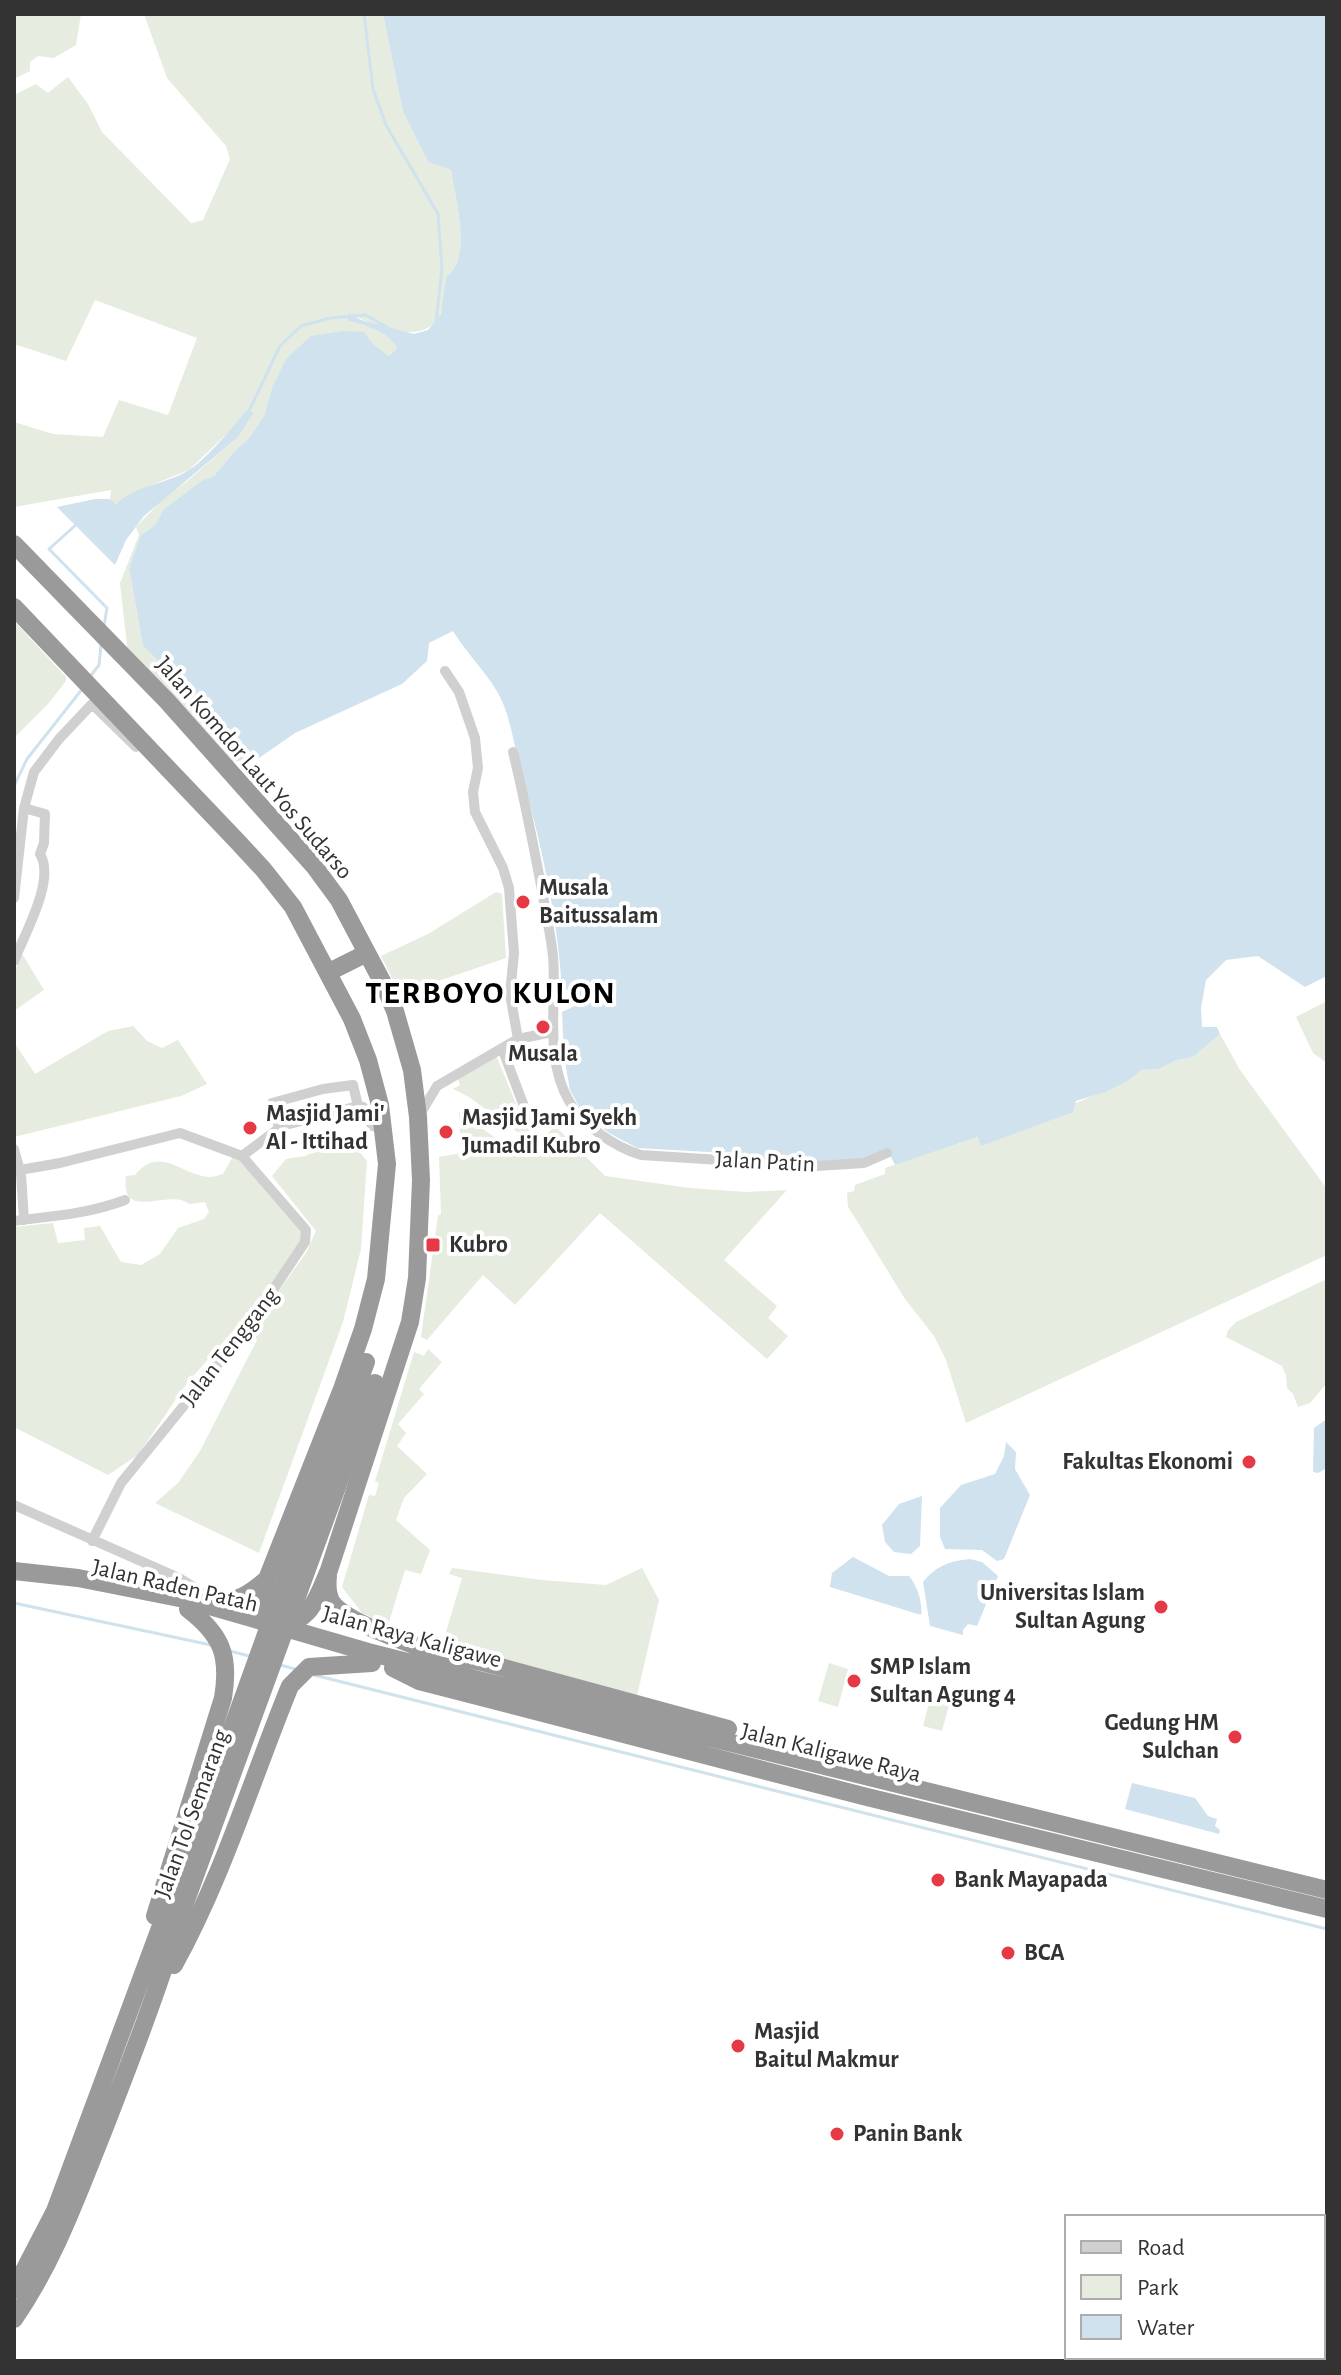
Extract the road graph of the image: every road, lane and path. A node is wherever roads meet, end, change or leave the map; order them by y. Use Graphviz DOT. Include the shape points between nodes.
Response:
graph roads {
  1 [pos="14,544"];
  2 [pos="14,607"];
  3 [pos="445,671"];
  4 [pos="513,752"];
  5 [pos="191,793"];
  6 [pos="24,808"];
  7 [pos="14,898"];
  8 [pos="367,953"];
  9 [pos="14,961"];
  10 [pos="329,972"];
  11 [pos="552,1032"];
  12 [pos="518,1039"];
  13 [pos="502,1048"];
  14 [pos="415,1085"];
  15 [pos="437,1086"];
  16 [pos="358,1106"];
  17 [pos="418,1117"];
  18 [pos="528,1117"];
  19 [pos="279,1128"];
  20 [pos="384,1129"];
  21 [pos="14,1149"];
  22 [pos="887,1153"];
  23 [pos="242,1156"];
  24 [pos="17,1171"];
  25 [pos="125,1200"];
  26 [pos="19,1220"];
  27 [pos="369,1306"];
  28 [pos="410,1322"];
  29 [pos="14,1505"];
  30 [pos="92,1541"];
  31 [pos="329,1570"];
  32 [pos="14,1571"];
  33 [pos="179,1578"];
  34 [pos="267,1579"];
  35 [pos="14,1583"];
  36 [pos="211,1602"];
  37 [pos="185,1603"];
  38 [pos="235,1623"];
  39 [pos="275,1625"];
  40 [pos="425,1649"];
  41 [pos="322,1657"];
  42 [pos="393,1668"];
  43 [pos="537,1695"];
  44 [pos="1255,1873"];
  45 [pos="1327,1879"];
  46 [pos="1327,1890"];
  47 [pos="1327,1901"];
  48 [pos="177,1905"];
  49 [pos="1327,1909"];
  50 [pos="135,1993"];
  51 [pos="155,1999"];
  52 [pos="21,2289"];
  53 [pos="14,2319"];
  1 -- 8 [label="highway, Jalan Komdor Laut Yos Sudarso" via="167,701 314,866"];
  2 -- 5 [label="highway"];
  3 -- 12 [label="street" via="468,713 477,752 475,812 509,888 514,953 510,994"];
  4 -- 11 [label="street" via="549,923 555,988"];
  5 -- 6 [label="street" via="166,779 92,704 34,772"];
  5 -- 10 [label="highway" via="271,878"];
  6 -- 7 [label="street"];
  6 -- 9 [label="street" via="45,814 42,892"];
  8 -- 10 [label="highway"];
  8 -- 14 [label="highway, Jalan Komdor Laut Yos Sudarso" via="395,1011"];
  10 -- 20 [label="highway" via="368,1060"];
  11 -- 12 [label="street"];
  11 -- 22 [label="street, Jalan Patin" via="569,1102 618,1146 641,1155 796,1167 864,1163"];
  12 -- 13 [label="street"];
  13 -- 15 [label="street"];
  13 -- 18 [label="street"];
  14 -- 15 [label="street"];
  14 -- 17 [label="highway, Jalan Komdor Laut Yos Sudarso"];
  15 -- 17 [label="street"];
  16 -- 19 [label="street"];
  16 -- 19 [label="street" via="353,1085 293,1097 272,1103"];
  16 -- 20 [label="street" via="372,1126"];
  17 -- 28 [label="highway, Jalan Komdor Laut Yos Sudarso" via="421,1218"];
  19 -- 23 [label="street"];
  20 -- 27 [label="highway" via="381,1246"];
  21 -- 24 [label="street"];
  23 -- 24 [label="street" via="180,1133"];
  23 -- 30 [label="street, Jalan Tenggang" via="306,1230 305,1242 251,1323 121,1483"];
  24 -- 26 [label="street"];
  25 -- 26 [label="street" via="48,1219"];
  27 -- 34 [label="highway"];
  27 -- 48 [label="highway, Jalan Tol Semarang, bridge" via="366,1362"];
  28 -- 31 [label="highway, Jalan Komdor Laut Yos Sudarso"];
  28 -- 48 [label="highway, Jalan Tol Semarang, bridge" via="375,1383"];
  29 -- 30 [label="street"];
  30 -- 33 [label="street"];
  31 -- 39 [label="highway, Jalan Komdor Laut Yos Sudarso" via="303,1618"];
  31 -- 40 [label="highway" via="327,1591 337,1608"];
  32 -- 37 [label="highway, Jalan Raden Patah" via="78,1578"];
  33 -- 36 [label="street"];
  33 -- 37 [label="street"];
  34 -- 36 [label="highway" via="235,1602"];
  34 -- 39 [label="highway" via="266,1608"];
  35 -- 37 [label="highway, Jalan Raden Patah"];
  36 -- 37 [label="highway"];
  37 -- 38 [label="highway, Jalan Raden Patah"];
  37 -- 39 [label="highway, Jalan Raden Patah"];
  37 -- 50 [label="highway" via="211,1626 228,1670"];
  38 -- 39 [label="highway"];
  38 -- 41 [label="highway, Jalan Raden Patah"];
  39 -- 41 [label="highway"];
  39 -- 43 [label="highway, Jalan Raya Kaligawe"];
  40 -- 43 [label="highway"];
  40 -- 44 [label="highway"];
  41 -- 42 [label="highway, Jalan Kaligawe Raya"];
  41 -- 51 [label="highway" via="294,1681 234,1837 191,1935"];
  42 -- 44 [label="highway, Jalan Kaligawe Raya"];
  42 -- 49 [label="highway" via="419,1681 863,1796"];
  43 -- 44 [label="highway, Jalan Kaligawe Raya"];
  44 -- 45 [label="highway"];
  44 -- 46 [label="highway, Jalan Kaligawe Raya"];
  44 -- 47 [label="highway, Jalan Kaligawe Raya"];
  48 -- 50 [label="highway, Jalan Tol Semarang"];
  48 -- 51 [label="highway, Jalan Tol Semarang"];
  50 -- 52 [label="highway, Jalan Tol Semarang"];
  51 -- 52 [label="highway, Jalan Tol Semarang" via="69,2217"];
  52 -- 53 [label="highway, Jalan Tol Semarang"];
}
